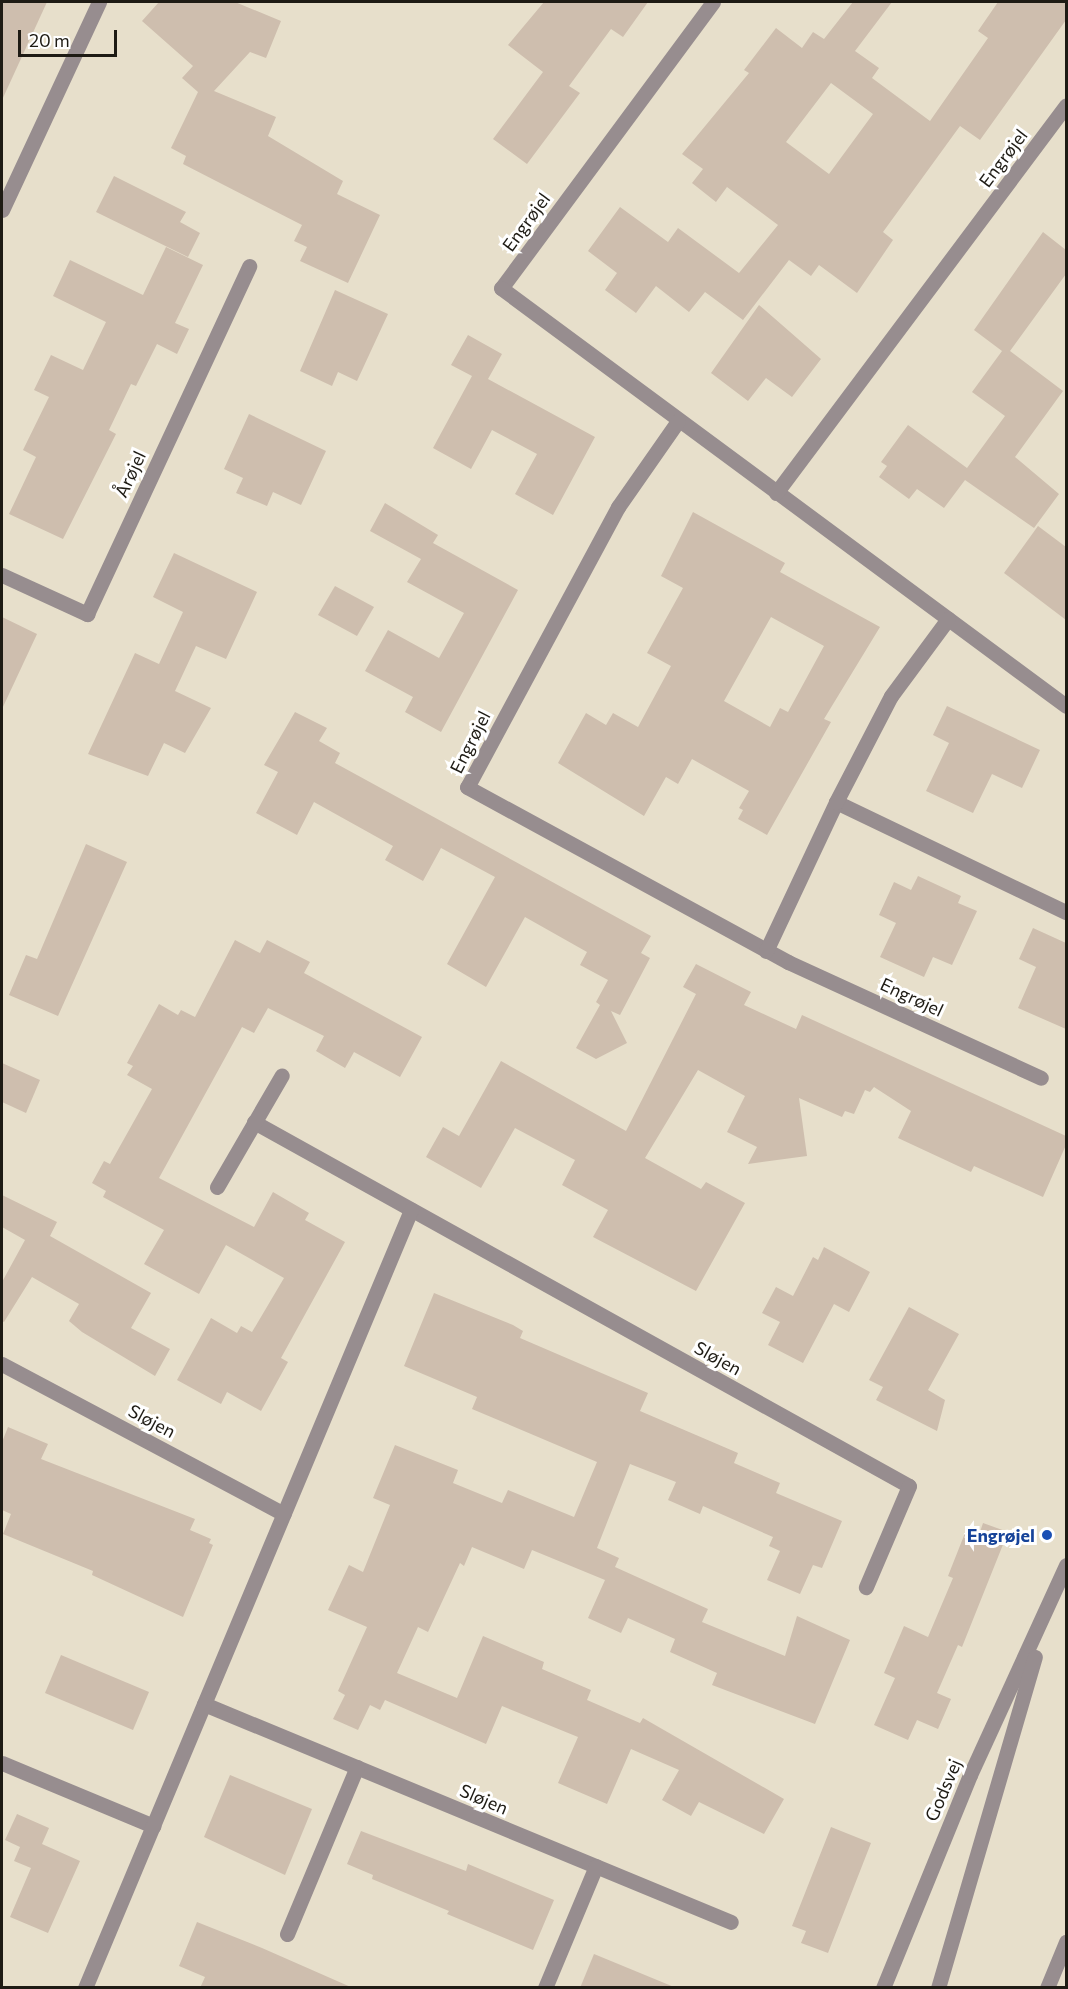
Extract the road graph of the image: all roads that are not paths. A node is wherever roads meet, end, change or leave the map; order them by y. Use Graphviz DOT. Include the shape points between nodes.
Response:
graph roads {
  1 [pos="99,2"];
  2 [pos="714,2"];
  3 [pos="1066,106"];
  4 [pos="2,210"];
  5 [pos="249,266"];
  6 [pos="678,421"];
  7 [pos="776,493"];
  8 [pos="2,575"];
  9 [pos="948,619"];
  10 [pos="1066,706"];
  11 [pos="836,802"];
  12 [pos="1066,912"];
  13 [pos="766,951"];
  14 [pos="282,1075"];
  15 [pos="1041,1078"];
  16 [pos="254,1122"];
  17 [pos="217,1187"];
  18 [pos="411,1210"];
  19 [pos="2,1364"];
  20 [pos="284,1514"];
  21 [pos="1066,1565"];
  22 [pos="866,1587"];
  23 [pos="1048,1611"];
  24 [pos="204,1704"];
  25 [pos="2,1763"];
  26 [pos="357,1767"];
  27 [pos="153,1826"];
  28 [pos="596,1866"];
  29 [pos="731,1922"];
  30 [pos="287,1934"];
  31 [pos="1066,1941"];
  32 [pos="85,1988"];
  33 [pos="545,1988"];
  34 [pos="883,1988"];
  35 [pos="938,1988"];
  36 [pos="1047,1988"];
  1 -- 4 [label="street"];
  2 -- 6 [label="street, Engrøjel" via="501,288"];
  3 -- 7 [label="street, Engrøjel"];
  5 -- 8 [label="street, Årøjel" via="87,614"];
  6 -- 7 [label="street, Engrøjel"];
  6 -- 13 [label="street, Engrøjel" via="618,507 466,787"];
  7 -- 9 [label="street, Engrøjel"];
  9 -- 10 [label="street, Engrøjel"];
  9 -- 11 [label="street" via="891,696"];
  11 -- 12 [label="street"];
  11 -- 13 [label="street"];
  13 -- 15 [label="street, Engrøjel"];
  14 -- 16 [label="street"];
  16 -- 17 [label="street"];
  16 -- 18 [label="street, Sløjen"];
  18 -- 20 [label="street"];
  18 -- 22 [label="street, Sløjen" via="909,1486"];
  19 -- 20 [label="street, Sløjen"];
  20 -- 24 [label="street"];
  21 -- 23 [label="street, Godsvej"];
  23 -- 34 [label="street, Godsvej" via="969,1775"];
  23 -- 35 [label="street, Godsvej"];
  24 -- 26 [label="street, Sløjen"];
  24 -- 27 [label="street"];
  25 -- 27 [label="street"];
  26 -- 28 [label="street, Sløjen"];
  26 -- 30 [label="street"];
  27 -- 32 [label="street"];
  28 -- 29 [label="street, Sløjen"];
  28 -- 33 [label="street"];
  31 -- 36 [label="street"];
}
